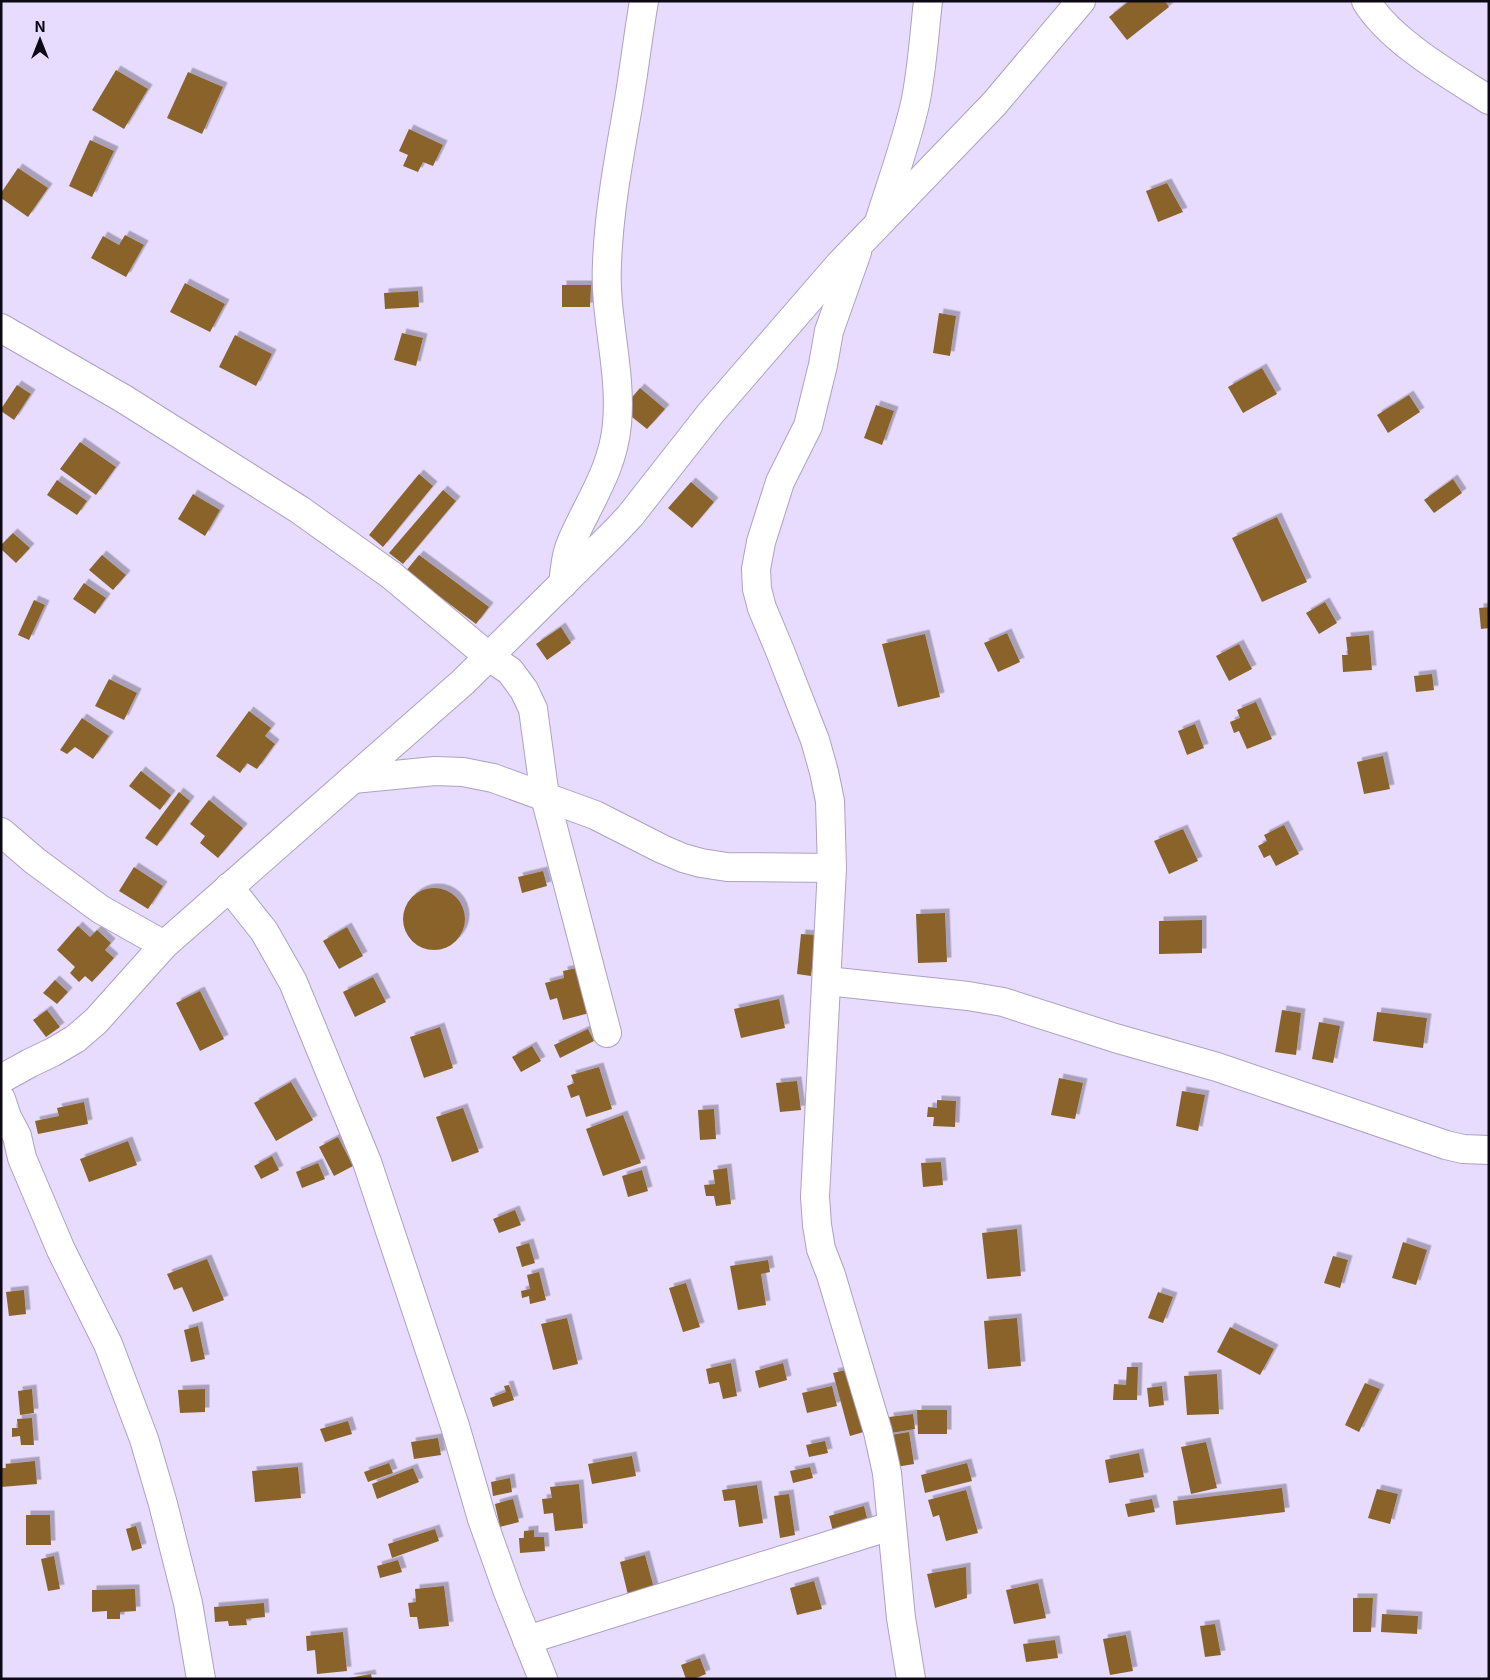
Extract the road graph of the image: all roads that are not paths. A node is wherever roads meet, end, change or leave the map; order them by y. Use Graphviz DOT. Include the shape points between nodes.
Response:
graph roads {
  1 [pos="644,1"];
  2 [pos="928,1"];
  3 [pos="1081,1"];
  4 [pos="1366,1"];
  5 [pos="1489,100"];
  6 [pos="869,234"];
  7 [pos="1,328"];
  8 [pos="563,584"];
  9 [pos="488,656"];
  10 [pos="353,778"];
  11 [pos="545,797"];
  12 [pos="1,832"];
  13 [pos="832,868"];
  14 [pos="230,887"];
  15 [pos="164,945"];
  16 [pos="826,981"];
  17 [pos="607,1033"];
  18 [pos="3,1078"];
  19 [pos="1489,1150"];
  20 [pos="891,1526"];
  21 [pos="527,1640"];
  22 [pos="201,1679"];
  23 [pos="543,1679"];
  24 [pos="911,1679"];
  1 -- 8 [label="street" via="608,230 606,265 619,392 617,426 610,462 566,556"];
  2 -- 6 [label="street" via="915,104 905,140"];
  3 -- 6 [label="street" via="994,104"];
  4 -- 5 [label="street" via="1393,32 1419,54"];
  6 -- 8 [label="street" via="710,414 630,516"];
  6 -- 13 [label="street" via="829,331 808,426 780,482 756,569 762,608 824,772 830,801"];
  7 -- 9 [label="street" via="124,399 300,510 391,575"];
  8 -- 9 [label="street"];
  9 -- 10 [label="street" via="463,682"];
  9 -- 11 [label="street" via="510,671 533,709"];
  10 -- 11 [label="street" via="435,771 463,772 493,778"];
  10 -- 14 [label="street"];
  11 -- 13 [label="street" via="595,815 662,850 701,863 727,867"];
  11 -- 17 [label="street"];
  12 -- 15 [label="street" via="100,909"];
  13 -- 16 [label="street"];
  14 -- 15 [label="street"];
  14 -- 21 [label="street" via="264,931 293,982 367,1162 455,1426 482,1519"];
  15 -- 18 [label="street" via="96,1021 75,1039"];
  16 -- 19 [label="street" via="1003,1002 1217,1067 1446,1145"];
  16 -- 20 [label="street" via="814,1197 817,1225 821,1249 878,1432 887,1473"];
  18 -- 22 [label="street" via="7,1117 17,1136 22,1158 61,1250 108,1344 144,1440 188,1603"];
  20 -- 21 [label="street"];
  20 -- 24 [label="street"];
  21 -- 23 [label="street"];
}
